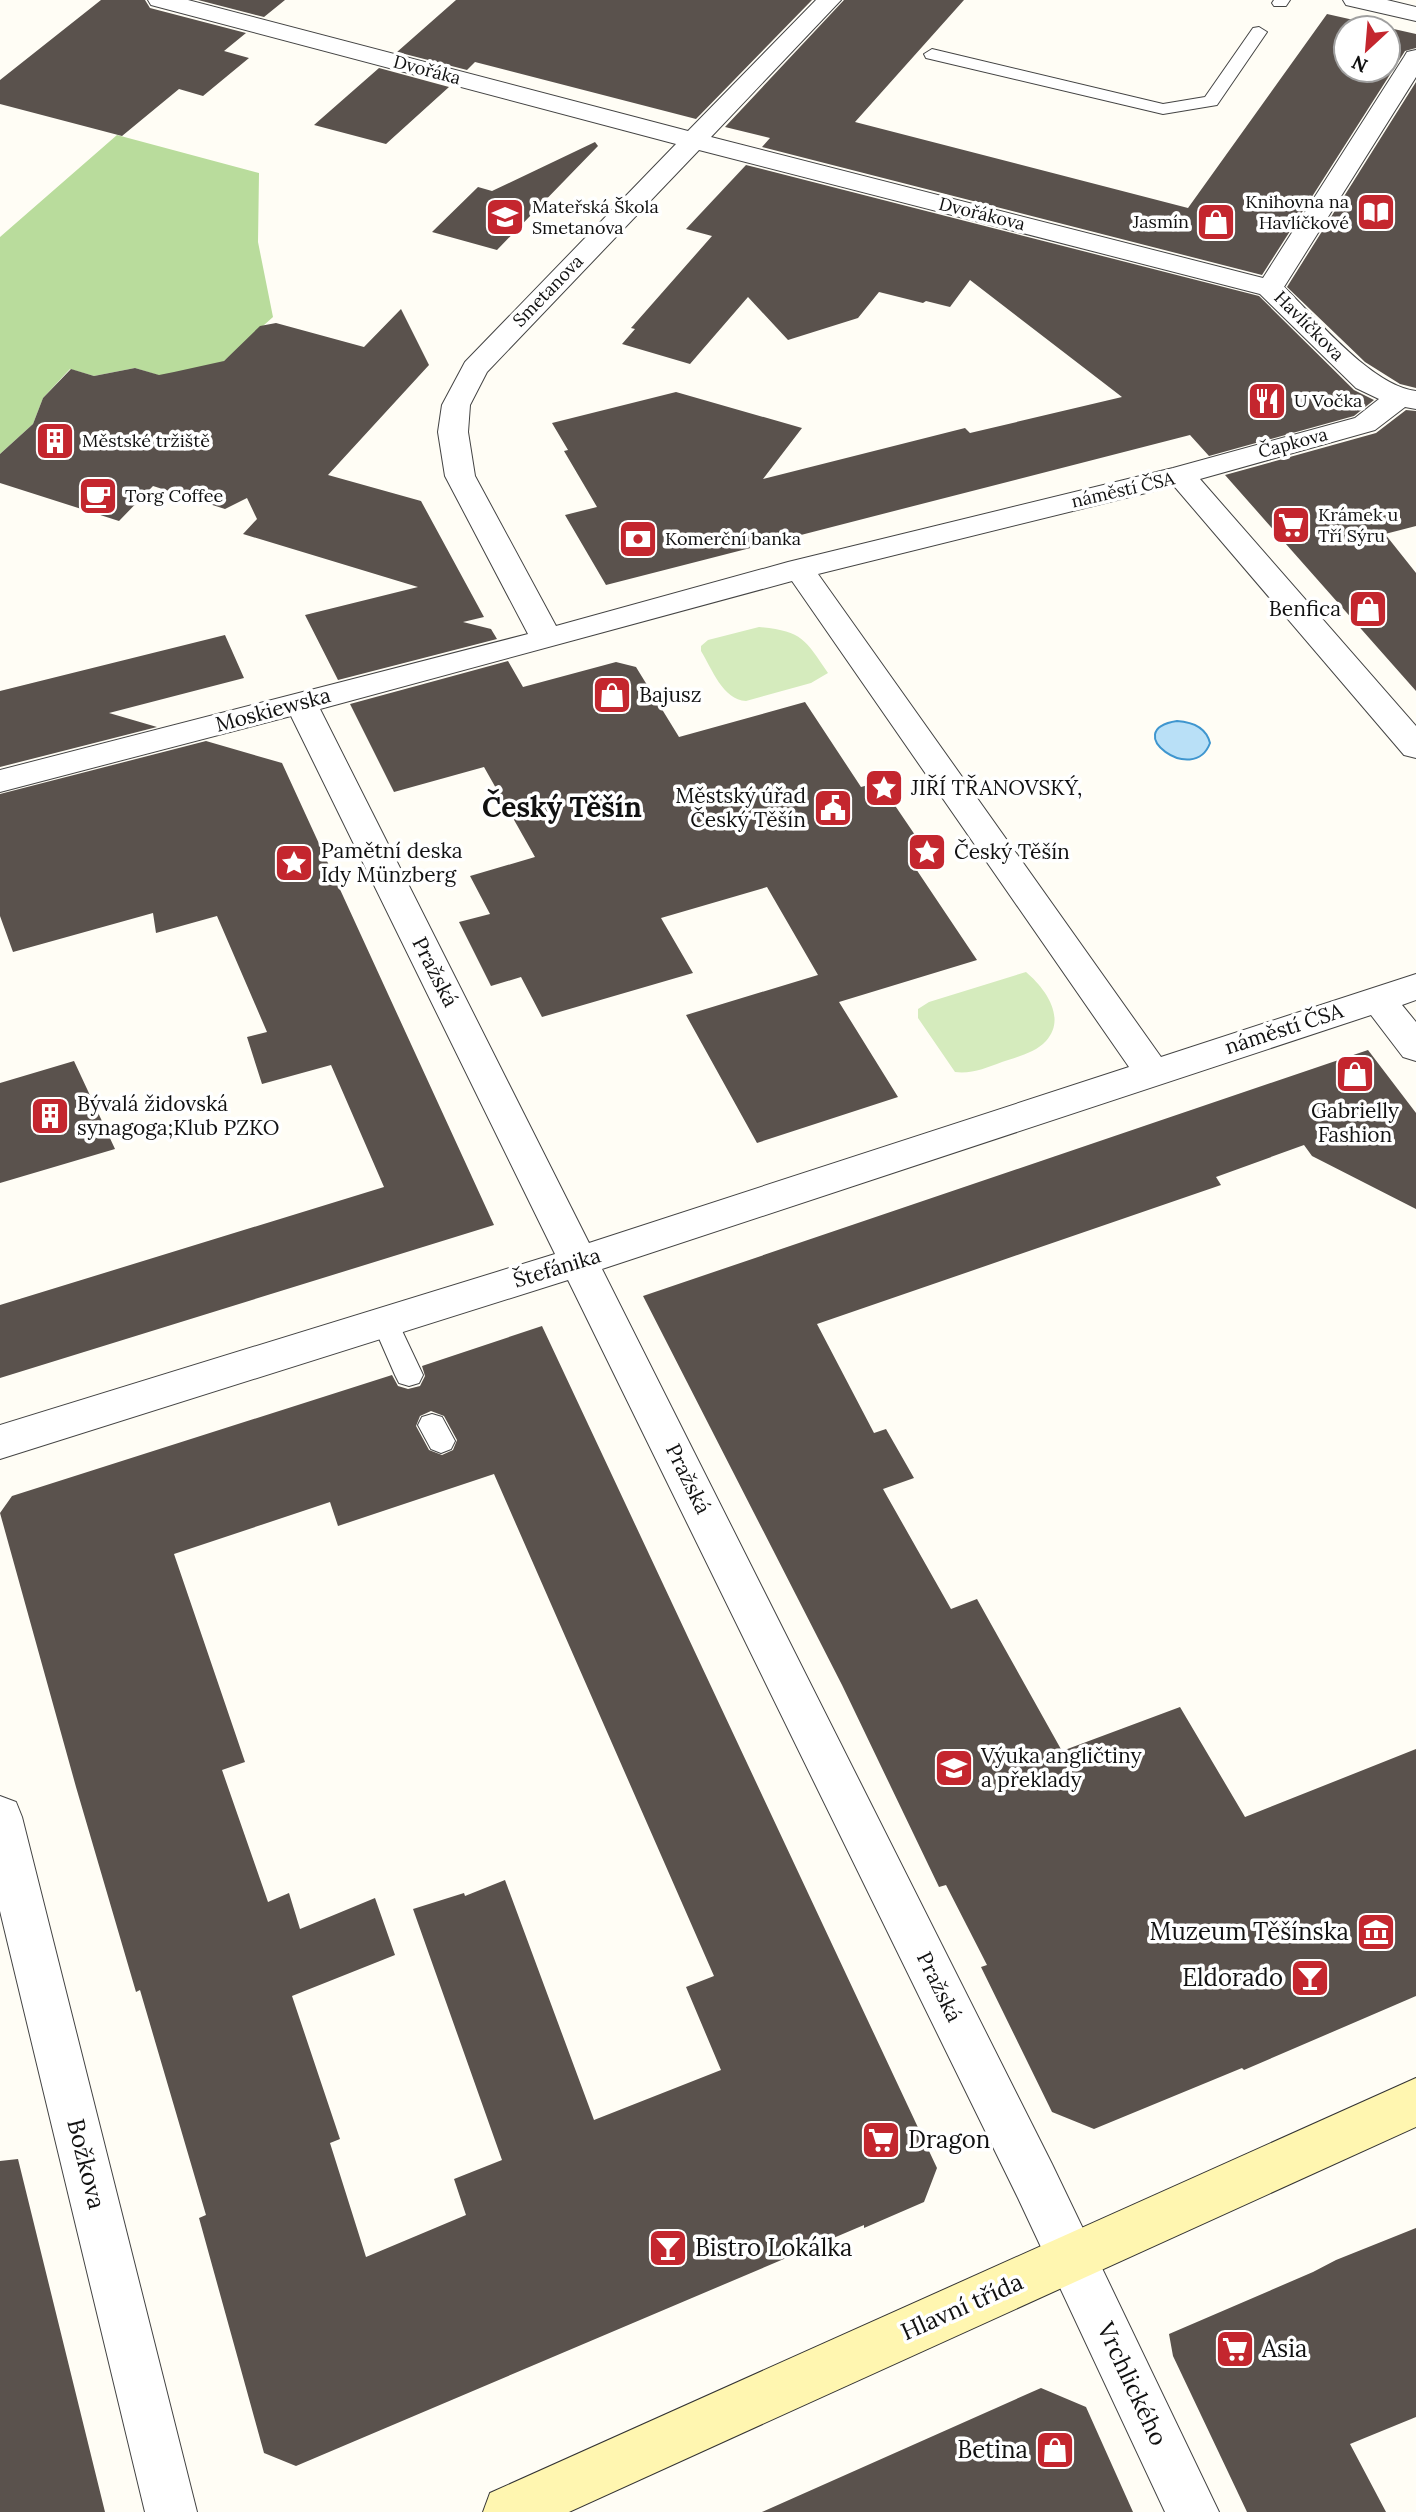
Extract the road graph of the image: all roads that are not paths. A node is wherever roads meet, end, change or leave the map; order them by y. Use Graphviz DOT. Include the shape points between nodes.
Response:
graph roads {
  1 [pos="160,0"];
  2 [pos="829,0"];
  3 [pos="1355,0"];
  4 [pos="1416,13"];
  5 [pos="1259,32"];
  6 [pos="932,54"];
  7 [pos="1416,57"];
  8 [pos="695,141"];
  9 [pos="1270,288"];
  10 [pos="1408,399"];
  11 [pos="1181,475"];
  12 [pos="799,569"];
  13 [pos="629,617"];
  14 [pos="547,639"];
  15 [pos="300,703"];
  16 [pos="1416,747"];
  17 [pos="0,781"];
  18 [pos="1416,987"];
  19 [pos="1378,999"];
  20 [pos="1416,1048"];
  21 [pos="1152,1072"];
  22 [pos="1112,1085"];
  23 [pos="580,1261"];
  24 [pos="384,1320"];
  25 [pos="409,1375"];
  26 [pos="0,1442"];
  27 [pos="0,1817"];
  28 [pos="1416,2102"];
  29 [pos="1072,2257"];
  30 [pos="171,2512"];
  31 [pos="509,2512"];
  32 [pos="1193,2512"];
  1 -- 8 [label="street, Dvořáka"];
  2 -- 8 [label="street, Smetanova"];
  3 -- 4 [label="street"];
  5 -- 6 [label="lane" via="1210,101 1163,109"];
  7 -- 9 [label="street, Havlíčkova"];
  8 -- 9 [label="street, Dvořákova"];
  8 -- 14 [label="street, Smetanova" via="475,368 456,405 453,432 460,476"];
  9 -- 10 [label="street, Havlíčkova" via="1366,382"];
  10 -- 11 [label="street, Čapkova" via="1365,424"];
  11 -- 12 [label="street, náměstí ČSA"];
  11 -- 16 [label="street, náměstí ČSA"];
  12 -- 13 [label="street, náměstí ČSA"];
  12 -- 21 [label="street"];
  13 -- 14 [label="street, Moskiewska"];
  14 -- 15 [label="street, Moskiewska"];
  15 -- 17 [label="street, Moskiewska"];
  15 -- 23 [label="street, Pražská"];
  18 -- 19 [label="street, náměstí ČSA"];
  19 -- 20 [label="street"];
  19 -- 21 [label="street, náměstí ČSA"];
  21 -- 22 [label="street, náměstí ČSA"];
  22 -- 23 [label="street, Štefánika"];
  23 -- 24 [label="street, Štefánika"];
  23 -- 29 [label="street, Pražská"];
  24 -- 25 [label="lane"];
  24 -- 26 [label="street, Štefánika"];
  27 -- 30 [label="street, Božkova"];
  28 -- 29 [label="street, Hlavní třída"];
  29 -- 31 [label="street, Hlavní třída"];
  29 -- 32 [label="street, Vrchlického"];
}
